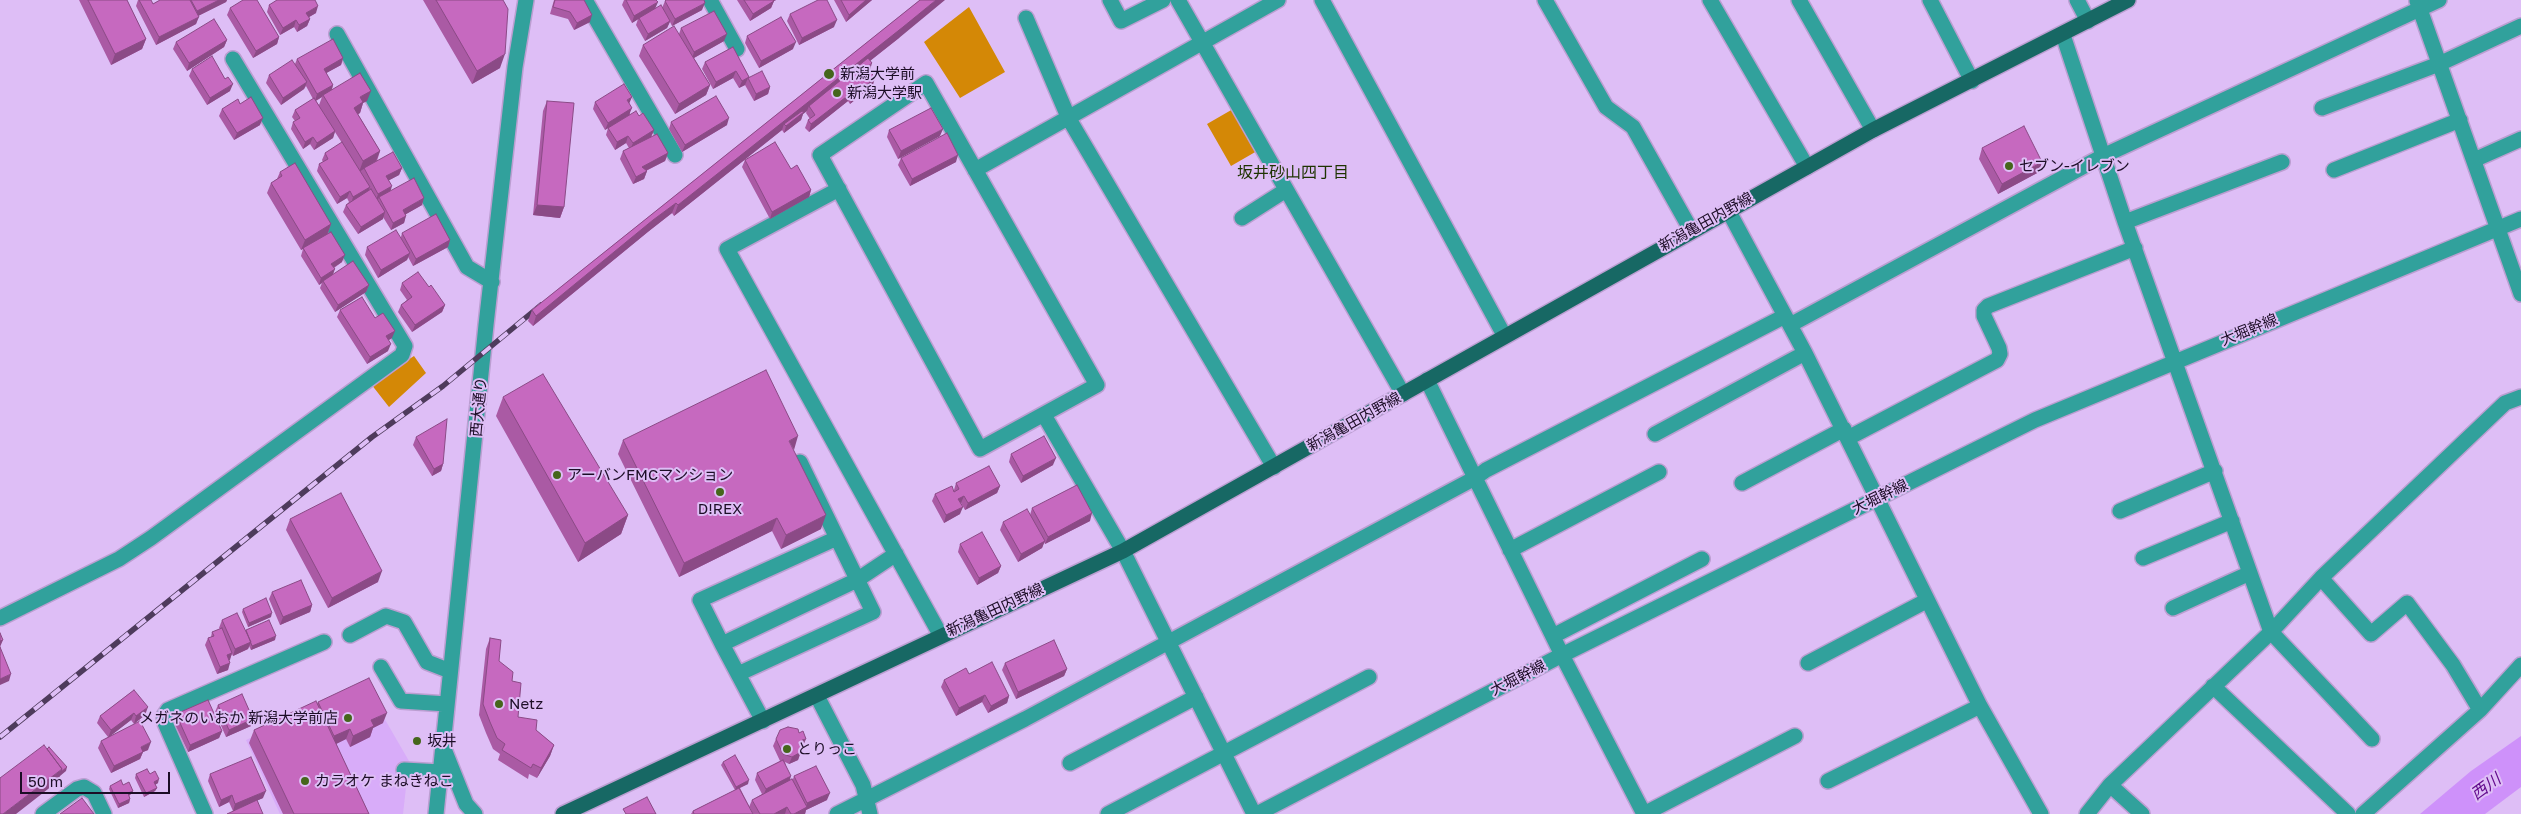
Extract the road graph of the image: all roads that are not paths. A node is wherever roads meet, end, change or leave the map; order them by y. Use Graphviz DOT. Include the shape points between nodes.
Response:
graph roads {
  1 [pos="526,0"];
  2 [pos="585,0"];
  3 [pos="710,0"];
  4 [pos="1110,0"];
  5 [pos="1163,0"];
  6 [pos="1178,0"];
  7 [pos="1278,0"];
  8 [pos="1322,0"];
  9 [pos="1545,0"];
  10 [pos="1710,0"];
  11 [pos="1799,0"];
  12 [pos="1930,0"];
  13 [pos="2077,0"];
  14 [pos="2128,0"];
  15 [pos="2440,0"];
  16 [pos="2418,5"];
  17 [pos="1026,18"];
  18 [pos="2088,21"];
  19 [pos="2521,26"];
  20 [pos="337,34"];
  21 [pos="2062,35"];
  22 [pos="1202,43"];
  23 [pos="737,49"];
  24 [pos="233,59"];
  25 [pos="2439,64"];
  26 [pos="1972,80"];
  27 [pos="2322,108"];
  28 [pos="1069,119"];
  29 [pos="2460,120"];
  30 [pos="1874,130"];
  31 [pos="2521,139"];
  32 [pos="675,155"];
  33 [pos="2103,156"];
  34 [pos="2474,160"];
  35 [pos="2282,162"];
  36 [pos="1807,166"];
  37 [pos="976,170"];
  38 [pos="2334,170"];
  39 [pos="839,189"];
  40 [pos="1286,190"];
  41 [pos="1728,210"];
  42 [pos="1242,218"];
  43 [pos="2521,219"];
  44 [pos="2126,222"];
  45 [pos="2498,228"];
  46 [pos="1691,230"];
  47 [pos="2135,248"];
  48 [pos="492,282"];
  49 [pos="2521,294"];
  50 [pos="1788,320"];
  51 [pos="1504,335"];
  52 [pos="1805,353"];
  53 [pos="2176,360"];
  54 [pos="1427,380"];
  55 [pos="1403,394"];
  56 [pos="2521,397"];
  57 [pos="1044,415"];
  58 [pos="1655,434"];
  59 [pos="1846,434"];
  60 [pos="800,462"];
  61 [pos="1274,466"];
  62 [pos="2214,470"];
  63 [pos="1659,472"];
  64 [pos="1475,478"];
  65 [pos="1742,483"];
  66 [pos="1878,498"];
  67 [pos="2120,511"];
  68 [pos="2232,521"];
  69 [pos="837,538"];
  70 [pos="1123,550"];
  71 [pos="1510,550"];
  72 [pos="896,554"];
  73 [pos="2143,558"];
  74 [pos="1702,559"];
  75 [pos="2250,573"];
  76 [pos="2321,578"];
  77 [pos="857,580"];
  78 [pos="1926,601"];
  79 [pos="2173,608"];
  80 [pos="0,618"];
  81 [pos="2271,632"];
  82 [pos="350,635"];
  83 [pos="941,636"];
  84 [pos="1553,636"];
  85 [pos="324,642"];
  86 [pos="1169,643"];
  87 [pos="722,644"];
  88 [pos="1562,655"];
  89 [pos="1808,663"];
  90 [pos="2521,665"];
  91 [pos="381,667"];
  92 [pos="450,671"];
  93 [pos="738,674"];
  94 [pos="1369,678"];
  95 [pos="2214,686"];
  96 [pos="818,696"];
  97 [pos="1196,697"];
  98 [pos="447,704"];
  99 [pos="1980,706"];
  100 [pos="2480,710"];
  101 [pos="764,721"];
  102 [pos="1795,736"];
  103 [pos="2372,739"];
  104 [pos="443,747"];
  105 [pos="1224,754"];
  106 [pos="1070,763"];
  107 [pos="404,770"];
  108 [pos="440,772"];
  109 [pos="1828,781"];
  110 [pos="2110,785"];
  111 [pos="867,807"];
  112 [pos="584,810"];
  113 [pos="43,814"];
  114 [pos="104,814"];
  115 [pos="205,814"];
  116 [pos="436,814"];
  117 [pos="475,814"];
  118 [pos="564,814"];
  119 [pos="837,814"];
  120 [pos="1108,814"];
  121 [pos="1256,814"];
  122 [pos="2040,814"];
  123 [pos="2087,814"];
  124 [pos="2142,814"];
  125 [pos="2348,814"];
  126 [pos="2363,814"];
  1 -- 48 [label="street, 西大通り" via="515,67"];
  2 -- 32 [label="street"];
  3 -- 23 [label="street"];
  4 -- 5 [label="street" via="1121,21"];
  6 -- 22 [label="street"];
  7 -- 22 [label="street"];
  8 -- 51 [label="street"];
  9 -- 46 [label="street" via="1606,107 1632,127"];
  10 -- 36 [label="street"];
  11 -- 30 [label="street"];
  12 -- 26 [label="street"];
  13 -- 18 [label="street"];
  14 -- 18 [label="main road, 新潟亀田内野線"];
  15 -- 16 [label="street"];
  16 -- 25 [label="street"];
  16 -- 33 [label="street"];
  17 -- 28 [label="street"];
  18 -- 21 [label="main road, 新潟亀田内野線"];
  19 -- 25 [label="street"];
  20 -- 48 [label="street" via="463,269"];
  21 -- 26 [label="main road, 新潟亀田内野線"];
  21 -- 33 [label="street"];
  22 -- 28 [label="street"];
  22 -- 40 [label="street"];
  24 -- 80 [label="street" via="405,346 402,355 151,538 119,558"];
  25 -- 27 [label="street"];
  25 -- 29 [label="street"];
  26 -- 30 [label="main road, 新潟亀田内野線"];
  28 -- 37 [label="street"];
  28 -- 61 [label="street"];
  29 -- 34 [label="street"];
  29 -- 38 [label="street"];
  30 -- 36 [label="main road, 新潟亀田内野線"];
  31 -- 34 [label="street"];
  33 -- 44 [label="street"];
  33 -- 50 [label="street"];
  34 -- 45 [label="street"];
  35 -- 44 [label="street"];
  36 -- 41 [label="main road, 新潟亀田内野線"];
  37 -- 39 [label="street" via="926,82 820,155"];
  37 -- 57 [label="street" via="1097,385"];
  39 -- 57 [label="street" via="980,449"];
  39 -- 72 [label="street" via="727,249"];
  40 -- 42 [label="street"];
  40 -- 55 [label="street"];
  41 -- 46 [label="main road, 新潟亀田内野線"];
  41 -- 50 [label="street"];
  43 -- 45 [label="street, 大堀幹線"];
  44 -- 47 [label="street"];
  45 -- 49 [label="street"];
  45 -- 53 [label="street, 大堀幹線"];
  46 -- 51 [label="main road, 新潟亀田内野線"];
  47 -- 53 [label="street"];
  47 -- 59 [label="street" via="1988,306 1984,316 1999,348 1997,360"];
  48 -- 92 [label="street, 西大通り"];
  50 -- 52 [label="street"];
  50 -- 64 [label="street"];
  51 -- 54 [label="main road, 新潟亀田内野線"];
  52 -- 58 [label="street"];
  52 -- 59 [label="street"];
  53 -- 62 [label="street"];
  53 -- 66 [label="street, 大堀幹線" via="2035,420"];
  54 -- 55 [label="main road, 新潟亀田内野線"];
  54 -- 64 [label="street"];
  55 -- 61 [label="main road, 新潟亀田内野線"];
  56 -- 76 [label="street" via="2505,403"];
  57 -- 70 [label="street"];
  59 -- 65 [label="street"];
  59 -- 66 [label="street"];
  60 -- 69 [label="street"];
  61 -- 70 [label="main road, 新潟亀田内野線"];
  62 -- 67 [label="street"];
  62 -- 68 [label="street"];
  63 -- 71 [label="street"];
  64 -- 71 [label="street"];
  64 -- 86 [label="street"];
  66 -- 78 [label="street"];
  66 -- 88 [label="street, 大堀幹線"];
  68 -- 73 [label="street"];
  68 -- 75 [label="street"];
  69 -- 77 [label="street"];
  69 -- 87 [label="street" via="700,600"];
  70 -- 83 [label="main road, 新潟亀田内野線"];
  70 -- 86 [label="street"];
  71 -- 84 [label="street"];
  72 -- 77 [label="street"];
  72 -- 83 [label="street"];
  74 -- 84 [label="street"];
  75 -- 79 [label="street"];
  75 -- 81 [label="street"];
  76 -- 81 [label="street"];
  76 -- 100 [label="street" via="2371,634 2407,603 2453,664"];
  77 -- 87 [label="street"];
  77 -- 93 [label="street" via="873,612"];
  78 -- 89 [label="street"];
  78 -- 99 [label="street"];
  81 -- 95 [label="street"];
  81 -- 103 [label="street"];
  82 -- 92 [label="street" via="386,616 404,622 427,662"];
  83 -- 96 [label="main road, 新潟亀田内野線"];
  84 -- 88 [label="street"];
  85 -- 115 [label="street" via="168,710 164,716 165,723"];
  86 -- 97 [label="street"];
  86 -- 111 [label="street"];
  87 -- 93 [label="street"];
  88 -- 102 [label="street" via="1644,814"];
  88 -- 121 [label="street, 大堀幹線"];
  90 -- 100 [label="street"];
  91 -- 98 [label="street" via="401,701"];
  92 -- 98 [label="street, 西大通り"];
  93 -- 101 [label="street"];
  94 -- 105 [label="street"];
  95 -- 110 [label="street"];
  95 -- 125 [label="street"];
  96 -- 101 [label="main road, 新潟亀田内野線"];
  96 -- 111 [label="street" via="863,785"];
  97 -- 105 [label="street"];
  97 -- 106 [label="street"];
  98 -- 104 [label="street, 西大通り"];
  99 -- 109 [label="street"];
  99 -- 122 [label="street"];
  100 -- 126 [label="street"];
  101 -- 112 [label="main road, 新潟亀田内野線"];
  104 -- 108 [label="street, 西大通り"];
  104 -- 117 [label="street" via="466,804"];
  105 -- 120 [label="street"];
  105 -- 121 [label="street"];
  107 -- 108 [label="street"];
  108 -- 116 [label="street, 西大通り"];
  110 -- 123 [label="street"];
  110 -- 124 [label="street"];
  111 -- 119 [label="street"];
  112 -- 118 [label="main road, 新潟亀田内野線"];
  113 -- 114 [label="street" via="84,787 94,793"];
}
